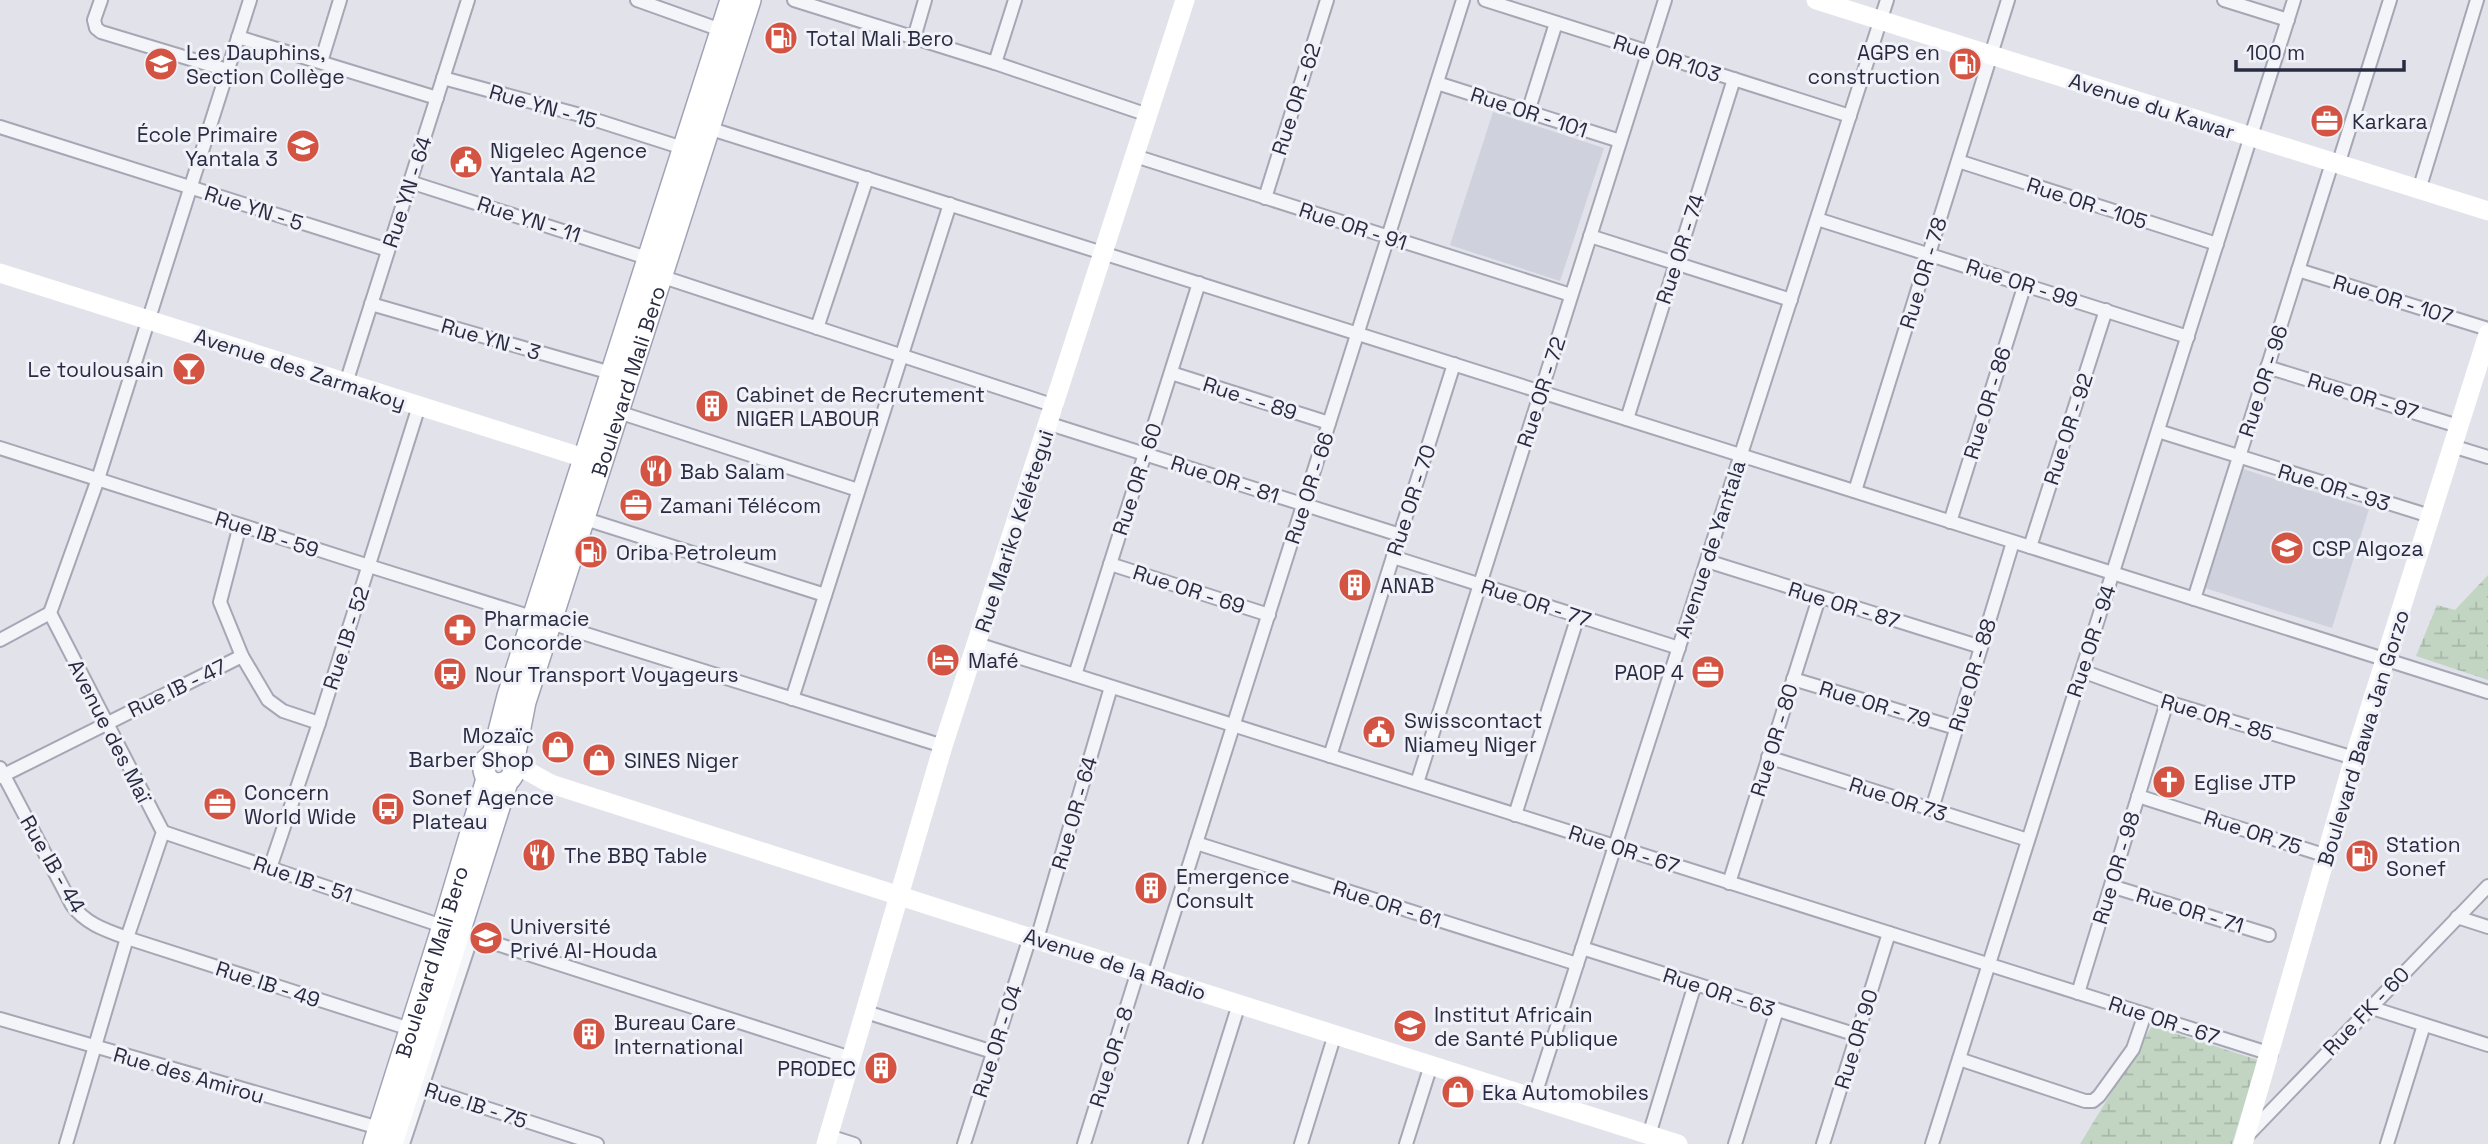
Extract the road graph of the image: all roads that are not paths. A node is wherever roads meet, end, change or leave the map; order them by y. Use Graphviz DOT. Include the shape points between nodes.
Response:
graph roads {
  1 [pos="100,0"];
  2 [pos="250,0"];
  3 [pos="340,0"];
  4 [pos="468,0"];
  5 [pos="637,0"];
  6 [pos="731,0"];
  7 [pos="750,0"];
  8 [pos="794,0"];
  9 [pos="925,0"];
  10 [pos="1015,0"];
  11 [pos="1185,0"];
  12 [pos="1327,0"];
  13 [pos="1463,0"];
  14 [pos="1485,0"];
  15 [pos="1665,0"];
  16 [pos="1816,0"];
  17 [pos="1887,0"];
  18 [pos="2008,0"];
  19 [pos="2224,0"];
  20 [pos="2294,0"];
  21 [pos="2390,0"];
  22 [pos="2477,0"];
  23 [pos="1881,20"];
  24 [pos="2288,20"];
  25 [pos="1556,23"];
  26 [pos="721,30"];
  27 [pos="238,37"];
  28 [pos="914,38"];
  29 [pos="1648,52"];
  30 [pos="1990,55"];
  31 [pos="321,62"];
  32 [pos="995,64"];
  33 [pos="227,70"];
  34 [pos="443,79"];
  35 [pos="1734,79"];
  36 [pos="1437,83"];
  37 [pos="437,98"];
  38 [pos="1528,111"];
  39 [pos="1148,115"];
  40 [pos="1850,116"];
  41 [pos="700,125"];
  42 [pos="0,127"];
  43 [pos="2251,138"];
  44 [pos="1620,141"];
  45 [pos="683,148"];
  46 [pos="1135,156"];
  47 [pos="1958,161"];
  48 [pos="2335,164"];
  49 [pos="867,178"];
  50 [pos="410,182"];
  51 [pos="190,188"];
  52 [pos="2419,190"];
  53 [pos="1265,198"];
  54 [pos="950,204"];
  55 [pos="2488,211"];
  56 [pos="1816,219"];
  57 [pos="1590,236"];
  58 [pos="1388,237"];
  59 [pos="2217,244"];
  60 [pos="388,250"];
  61 [pos="1104,253"];
  62 [pos="1928,254"];
  63 [pos="1676,263"];
  64 [pos="651,268"];
  65 [pos="2298,270"];
  66 [pos="0,273"];
  67 [pos="1199,283"];
  68 [pos="2025,284"];
  69 [pos="1572,295"];
  70 [pos="1791,300"];
  71 [pos="371,304"];
  72 [pos="2106,310"];
  73 [pos="148,320"];
  74 [pos="817,328"];
  75 [pos="1357,334"];
  76 [pos="2488,336"];
  77 [pos="2188,337"];
  78 [pos="902,356"];
  79 [pos="1454,364"];
  80 [pos="2267,367"];
  81 [pos="611,373"];
  82 [pos="1171,373"];
  83 [pos="346,383"];
  84 [pos="1541,392"];
  85 [pos="418,406"];
  86 [pos="609,409"];
  87 [pos="1052,415"];
  88 [pos="1627,419"];
  89 [pos="1329,423"];
  90 [pos="2458,426"];
  91 [pos="2158,431"];
  92 [pos="2452,446"];
  93 [pos="0,448"];
  94 [pos="1145,454"];
  95 [pos="1741,455"];
  96 [pos="2239,457"];
  97 [pos="2488,457"];
  98 [pos="592,460"];
  99 [pos="98,479"];
  100 [pos="858,490"];
  101 [pos="1855,491"];
  102 [pos="1304,504"];
  103 [pos="575,515"];
  104 [pos="2430,516"];
  105 [pos="1950,522"];
  106 [pos="240,525"];
  107 [pos="1400,535"];
  108 [pos="2013,541"];
  109 [pos="2030,547"];
  110 [pos="1393,557"];
  111 [pos="1707,561"];
  112 [pos="1110,564"];
  113 [pos="369,566"];
  114 [pos="2113,573"];
  115 [pos="1480,585"];
  116 [pos="825,595"];
  117 [pos="1819,598"];
  118 [pos="2194,599"];
  119 [pos="50,614"];
  120 [pos="1269,615"];
  121 [pos="1578,616"];
  122 [pos="542,621"];
  123 [pos="0,640"];
  124 [pos="977,644"];
  125 [pos="1679,648"];
  126 [pos="1981,648"];
  127 [pos="242,656"];
  128 [pos="2386,660"];
  129 [pos="2082,671"];
  130 [pos="1075,675"];
  131 [pos="1793,679"];
  132 [pos="1111,687"];
  133 [pos="2488,692"];
  134 [pos="792,699"];
  135 [pos="2167,702"];
  136 [pos="319,723"];
  137 [pos="105,724"];
  138 [pos="1234,725"];
  139 [pos="1956,728"];
  140 [pos="943,746"];
  141 [pos="1330,756"];
  142 [pos="1768,757"];
  143 [pos="2354,758"];
  144 [pos="500,770"];
  145 [pos="1,773"];
  146 [pos="1417,783"];
  147 [pos="2138,796"];
  148 [pos="1932,809"];
  149 [pos="1516,815"];
  150 [pos="163,832"];
  151 [pos="2028,840"];
  152 [pos="1196,844"];
  153 [pos="1615,846"];
  154 [pos="2327,856"];
  155 [pos="270,868"];
  156 [pos="1729,883"];
  157 [pos="2110,886"];
  158 [pos="2488,886"];
  159 [pos="899,897"];
  160 [pos="2457,917"];
  161 [pos="2488,927"];
  162 [pos="458,931"];
  163 [pos="1889,933"];
  164 [pos="2269,935"];
  165 [pos="127,938"];
  166 [pos="1033,938"];
  167 [pos="1582,948"];
  168 [pos="1577,964"];
  169 [pos="1989,965"];
  170 [pos="1146,974"];
  171 [pos="1695,984"];
  172 [pos="2078,993"];
  173 [pos="1239,1004"];
  174 [pos="2370,1007"];
  175 [pos="1777,1010"];
  176 [pos="866,1012"];
  177 [pos="2145,1014"];
  178 [pos="0,1019"];
  179 [pos="2424,1025"];
  180 [pos="410,1028"];
  181 [pos="1335,1034"];
  182 [pos="1857,1035"];
  183 [pos="2488,1045"];
  184 [pos="96,1048"];
  185 [pos="993,1052"];
  186 [pos="2270,1054"];
  187 [pos="852,1058"];
  188 [pos="1959,1059"];
  189 [pos="1431,1065"];
  190 [pos="409,1083"];
  191 [pos="1534,1098"];
  192 [pos="1649,1135"];
  193 [pos="381,1139"];
  194 [pos="828,1140"];
  195 [pos="2244,1141"];
  196 [pos="66,1144"];
  197 [pos="403,1144"];
  198 [pos="597,1144"];
  199 [pos="854,1144"];
  200 [pos="964,1144"];
  201 [pos="1084,1144"];
  202 [pos="1195,1144"];
  203 [pos="1301,1144"];
  204 [pos="1406,1144"];
  205 [pos="1678,1144"];
  206 [pos="1735,1144"];
  207 [pos="1823,1144"];
  208 [pos="1932,1144"];
  209 [pos="2387,1144"];
  1 -- 33 [label="street" via="94,20 102,32"];
  2 -- 27 [label="street"];
  3 -- 31 [label="street"];
  4 -- 34 [label="street, Rue YN - 64"];
  5 -- 26 [label="street"];
  6 -- 26 [label="main road, Boulevard Mali Bero"];
  7 -- 41 [label="main road, Boulevard Mali Bero"];
  8 -- 28 [label="street"];
  9 -- 28 [label="street"];
  10 -- 32 [label="street"];
  11 -- 39 [label="street, Rue Mariko Kélétegui"];
  12 -- 53 [label="street, Rue OR - 62"];
  13 -- 36 [label="street, Rue OR - 66"];
  14 -- 25 [label="street, Rue OR 103"];
  15 -- 29 [label="street, Rue OR - 72"];
  16 -- 23 [label="street, Avenue du Kawar"];
  17 -- 23 [label="street, Avenue de Yantala"];
  18 -- 30 [label="street, Rue OR - 78"];
  19 -- 24 [label="street"];
  20 -- 24 [label="street, Rue OR - 94"];
  21 -- 48 [label="street, Rue OR - 96"];
  22 -- 52 [label="street"];
  23 -- 30 [label="street, Avenue du Kawar"];
  23 -- 40 [label="street, Avenue de Yantala"];
  24 -- 43 [label="street, Rue OR - 94"];
  25 -- 29 [label="street, Rue OR 103"];
  25 -- 38 [label="street"];
  26 -- 41 [label="main road, Boulevard Mali Bero"];
  27 -- 31 [label="street"];
  27 -- 33 [label="street"];
  28 -- 32 [label="street"];
  29 -- 35 [label="street, Rue OR 103"];
  29 -- 44 [label="street, Rue OR - 72"];
  30 -- 43 [label="street, Avenue du Kawar"];
  30 -- 47 [label="street, Rue OR - 78"];
  31 -- 37 [label="street"];
  32 -- 39 [label="street"];
  33 -- 51 [label="street"];
  34 -- 37 [label="street, Rue YN - 64"];
  34 -- 45 [label="street, Rue YN - 15"];
  35 -- 40 [label="street, Rue OR 103"];
  35 -- 63 [label="street, Rue OR - 74"];
  36 -- 38 [label="street, Rue OR - 101"];
  36 -- 58 [label="street, Rue OR - 66"];
  37 -- 50 [label="street, Rue YN - 64"];
  38 -- 44 [label="street, Rue OR - 101"];
  39 -- 46 [label="street, Rue Mariko Kélétegui"];
  40 -- 56 [label="street, Avenue de Yantala"];
  41 -- 45 [label="main road, Boulevard Mali Bero"];
  41 -- 49 [label="street"];
  41 -- 64 [label="main road, Boulevard Mali Bero"];
  42 -- 51 [label="street, Rue YN - 5"];
  43 -- 48 [label="street, Avenue du Kawar"];
  43 -- 59 [label="street, Rue OR - 94"];
  44 -- 57 [label="street, Rue OR - 72"];
  45 -- 64 [label="main road, Boulevard Mali Bero"];
  46 -- 53 [label="street, Rue OR - 91"];
  46 -- 61 [label="street, Rue Mariko Kélétegui"];
  47 -- 59 [label="street, Rue OR - 105"];
  47 -- 62 [label="street, Rue OR - 78"];
  48 -- 52 [label="street, Avenue du Kawar"];
  48 -- 65 [label="street, Rue OR - 96"];
  49 -- 54 [label="street"];
  49 -- 74 [label="street"];
  50 -- 60 [label="street, Rue YN - 64"];
  50 -- 64 [label="street, Rue YN - 11"];
  51 -- 60 [label="street, Rue YN - 5"];
  51 -- 73 [label="street"];
  52 -- 55 [label="street, Avenue du Kawar"];
  53 -- 58 [label="street, Rue OR - 91"];
  54 -- 61 [label="street"];
  54 -- 78 [label="street"];
  56 -- 62 [label="street, Rue OR - 99"];
  56 -- 70 [label="street, Avenue de Yantala"];
  57 -- 63 [label="street"];
  57 -- 69 [label="street, Rue OR - 72"];
  58 -- 69 [label="street, Rue OR - 91"];
  58 -- 75 [label="street, Rue OR - 66"];
  59 -- 77 [label="street, Rue OR - 94"];
  60 -- 71 [label="street, Rue YN - 64"];
  61 -- 67 [label="street"];
  61 -- 87 [label="street, Rue Mariko Kélétegui"];
  62 -- 68 [label="street, Rue OR - 99"];
  62 -- 101 [label="street, Rue OR - 78"];
  63 -- 70 [label="street"];
  63 -- 88 [label="street, Rue OR - 74"];
  64 -- 74 [label="street, Rue YN - 11"];
  64 -- 81 [label="main road, Boulevard Mali Bero"];
  64 -- 86 [label="main road, Boulevard Mali Bero"];
  65 -- 76 [label="street, Rue OR - 107"];
  65 -- 80 [label="street, Rue OR - 96"];
  66 -- 73 [label="street, Avenue des Zarmakoy"];
  67 -- 75 [label="street"];
  67 -- 82 [label="street, Rue OR - 60"];
  68 -- 72 [label="street, Rue OR - 99"];
  68 -- 105 [label="street, Rue OR - 86"];
  69 -- 84 [label="street, Rue OR - 72"];
  70 -- 95 [label="street, Avenue de Yantala"];
  71 -- 81 [label="street, Rue YN - 3"];
  71 -- 83 [label="street, Rue YN - 64"];
  72 -- 77 [label="street, Rue OR - 99"];
  72 -- 109 [label="street, Rue OR - 92"];
  73 -- 83 [label="street, Avenue des Zarmakoy"];
  73 -- 99 [label="street"];
  74 -- 78 [label="street, Rue OR - 81"];
  75 -- 79 [label="street"];
  75 -- 89 [label="street, Rue OR - 66"];
  76 -- 90 [label="street, Boulevard Bawa Jan Gorzo"];
  77 -- 91 [label="street, Rue OR - 94"];
  78 -- 87 [label="street, Rue OR - 81"];
  78 -- 100 [label="street"];
  79 -- 84 [label="street"];
  79 -- 107 [label="street, Rue OR - 70"];
  80 -- 90 [label="street, Rue OR - 97"];
  80 -- 96 [label="street, Rue OR - 96"];
  81 -- 86 [label="main road, Boulevard Mali Bero"];
  82 -- 89 [label="street, Rue - - 89"];
  82 -- 94 [label="street, Rue OR - 60"];
  83 -- 85 [label="street, Avenue des Zarmakoy"];
  84 -- 88 [label="street"];
  84 -- 115 [label="street, Rue OR - 72"];
  85 -- 98 [label="street, Avenue des Zarmakoy"];
  85 -- 113 [label="street, Rue IB - 52"];
  86 -- 98 [label="main road, Boulevard Mali Bero"];
  86 -- 100 [label="street"];
  87 -- 94 [label="street, Rue OR - 81"];
  87 -- 124 [label="street, Rue Mariko Kélétegui"];
  88 -- 95 [label="street"];
  89 -- 102 [label="street, Rue OR - 66"];
  90 -- 92 [label="street, Boulevard Bawa Jan Gorzo"];
  91 -- 96 [label="street, Rue OR - 93"];
  91 -- 114 [label="street, Rue OR - 94"];
  92 -- 97 [label="street"];
  92 -- 104 [label="street, Boulevard Bawa Jan Gorzo"];
  93 -- 99 [label="street, Rue IB - 59"];
  94 -- 102 [label="street, Rue OR - 81"];
  94 -- 112 [label="street, Rue OR - 60"];
  95 -- 101 [label="street"];
  95 -- 111 [label="street, Avenue de Yantala"];
  96 -- 104 [label="street, Rue OR - 93"];
  96 -- 118 [label="street, Rue OR - 96"];
  98 -- 103 [label="main road, Boulevard Mali Bero"];
  99 -- 106 [label="street, Rue IB - 59"];
  99 -- 119 [label="street"];
  100 -- 116 [label="street"];
  101 -- 105 [label="street"];
  102 -- 107 [label="street, Rue OR - 81"];
  102 -- 120 [label="street, Rue OR - 66"];
  103 -- 116 [label="street"];
  103 -- 122 [label="main road, Boulevard Mali Bero"];
  104 -- 128 [label="street, Boulevard Bawa Jan Gorzo"];
  105 -- 108 [label="street"];
  106 -- 113 [label="street, Rue IB - 59"];
  106 -- 127 [label="street" via="220,602"];
  107 -- 110 [label="street, Rue OR - 70"];
  108 -- 109 [label="street"];
  108 -- 126 [label="street, Rue OR - 88"];
  109 -- 114 [label="street"];
  110 -- 115 [label="street, Rue OR - 77"];
  110 -- 141 [label="street, Rue OR - 70"];
  111 -- 117 [label="street, Rue OR - 87"];
  111 -- 125 [label="street, Avenue de Yantala"];
  112 -- 120 [label="street, Rue OR - 69"];
  112 -- 130 [label="street, Rue OR - 60"];
  113 -- 122 [label="street, Rue IB - 59"];
  113 -- 136 [label="street, Rue IB - 52"];
  114 -- 118 [label="street"];
  114 -- 129 [label="street, Rue OR - 94"];
  115 -- 121 [label="street, Rue OR - 77"];
  115 -- 146 [label="street, Rue OR - 72"];
  116 -- 134 [label="street"];
  117 -- 126 [label="street, Rue OR - 87"];
  117 -- 131 [label="street, Rue OR - 80"];
  118 -- 128 [label="street"];
  119 -- 123 [label="street"];
  119 -- 137 [label="street, Avenue des Maï"];
  120 -- 138 [label="street, Rue OR - 66"];
  121 -- 125 [label="street, Rue OR - 77"];
  121 -- 149 [label="street"];
  122 -- 134 [label="street, Rue IB - 59"];
  122 -- 144 [label="main road, Boulevard Mali Bero" via="525,702"];
  124 -- 130 [label="street, Rue OR - 67"];
  124 -- 140 [label="street, Rue Mariko Kélétegui"];
  125 -- 153 [label="street, Avenue de Yantala"];
  126 -- 139 [label="street, Rue OR - 88"];
  127 -- 136 [label="street" via="274,707"];
  127 -- 137 [label="street, Rue IB - 47"];
  128 -- 133 [label="street"];
  128 -- 143 [label="street, Boulevard Bawa Jan Gorzo"];
  129 -- 135 [label="street, Rue OR - 85"];
  129 -- 151 [label="street, Rue OR - 94"];
  130 -- 132 [label="street, Rue OR - 67"];
  131 -- 139 [label="street, Rue OR - 79"];
  131 -- 142 [label="street, Rue OR - 80"];
  132 -- 138 [label="street, Rue OR - 67"];
  132 -- 166 [label="street, Rue OR - 64"];
  134 -- 140 [label="street, Rue IB - 59"];
  135 -- 143 [label="street, Rue OR - 85"];
  135 -- 147 [label="street, Rue OR - 98"];
  136 -- 155 [label="street, Rue IB - 52"];
  137 -- 145 [label="street, Rue IB - 47"];
  137 -- 150 [label="street, Avenue des Maï"];
  138 -- 141 [label="street, Rue OR - 67"];
  138 -- 152 [label="street, Rue OR - 66"];
  139 -- 148 [label="street, Rue OR - 88"];
  140 -- 159 [label="street, Rue Mariko Kélétegui"];
  141 -- 146 [label="street, Rue OR - 67"];
  142 -- 148 [label="street, Rue OR 73"];
  142 -- 156 [label="street, Rue OR - 80"];
  143 -- 154 [label="street, Boulevard Bawa Jan Gorzo"];
  144 -- 159 [label="street, Avenue de la Radio"];
  144 -- 162 [label="main road, Boulevard Mali Bero"];
  145 -- 165 [label="street, Rue IB - 44" via="80,917"];
  146 -- 149 [label="street, Rue OR - 67"];
  147 -- 154 [label="street, Rue OR 75"];
  147 -- 157 [label="street, Rue OR - 98"];
  148 -- 151 [label="street, Rue OR 73"];
  149 -- 153 [label="street, Rue OR - 67"];
  150 -- 155 [label="street, Rue IB - 51"];
  150 -- 165 [label="street"];
  151 -- 169 [label="street, Rue OR - 94"];
  152 -- 168 [label="street, Rue OR - 61"];
  152 -- 170 [label="street, Rue OR - 66"];
  153 -- 156 [label="street, Rue OR - 67"];
  153 -- 167 [label="street, Avenue de Yantala"];
  154 -- 186 [label="street, Boulevard Bawa Jan Gorzo"];
  155 -- 162 [label="street, Rue IB - 51"];
  156 -- 163 [label="street, Rue OR - 67"];
  157 -- 164 [label="street, Rue OR - 71"];
  157 -- 172 [label="street, Rue OR - 98"];
  158 -- 160 [label="street, Rue FK - 60"];
  159 -- 166 [label="street, Avenue de la Radio"];
  159 -- 176 [label="street, Rue Mariko Kélétegui"];
  160 -- 161 [label="street"];
  160 -- 174 [label="street, Rue FK - 60"];
  162 -- 180 [label="main road, Boulevard Mali Bero"];
  162 -- 187 [label="street, Rue IB - 51"];
  162 -- 190 [label="main road, Boulevard Mali Bero"];
  163 -- 169 [label="street, Rue OR - 67"];
  163 -- 182 [label="street, Rue OR 90"];
  165 -- 180 [label="street, Rue IB - 49"];
  165 -- 184 [label="street"];
  166 -- 170 [label="street, Avenue de la Radio"];
  166 -- 185 [label="street, Rue OR - 04"];
  167 -- 168 [label="street, Avenue de Yantala"];
  167 -- 171 [label="street, Rue OR - 63"];
  168 -- 191 [label="street, Avenue de Yantala"];
  169 -- 172 [label="street, Rue OR - 67"];
  169 -- 188 [label="street, Rue OR - 94"];
  170 -- 173 [label="street, Avenue de la Radio"];
  170 -- 201 [label="street, Rue OR - 8"];
  171 -- 175 [label="street, Rue OR - 63"];
  171 -- 192 [label="street"];
  172 -- 177 [label="street, Rue OR - 67"];
  173 -- 181 [label="street, Avenue de la Radio"];
  173 -- 202 [label="street"];
  174 -- 179 [label="street"];
  174 -- 195 [label="street, Rue FK - 60"];
  175 -- 182 [label="street, Rue OR - 63"];
  175 -- 206 [label="street"];
  176 -- 185 [label="street"];
  176 -- 187 [label="street, Rue Mariko Kélétegui"];
  177 -- 186 [label="street, Rue OR - 67"];
  177 -- 188 [label="street" via="2133,1049 2093,1101"];
  178 -- 184 [label="street, Rue des Amirou"];
  179 -- 183 [label="street"];
  179 -- 209 [label="street"];
  180 -- 190 [label="main road, Boulevard Mali Bero"];
  181 -- 189 [label="street, Avenue de la Radio"];
  181 -- 203 [label="street"];
  182 -- 207 [label="street, Rue OR 90"];
  184 -- 193 [label="street, Rue des Amirou"];
  184 -- 196 [label="street"];
  185 -- 200 [label="street, Rue OR - 04"];
  186 -- 195 [label="street, Boulevard Bawa Jan Gorzo"];
  187 -- 194 [label="street, Rue Mariko Kélétegui"];
  188 -- 208 [label="street, Rue OR - 94"];
  189 -- 191 [label="street, Avenue de la Radio"];
  189 -- 204 [label="street"];
  190 -- 193 [label="main road, Boulevard Mali Bero"];
  190 -- 197 [label="street, Boulevard Mali Bero"];
  190 -- 198 [label="street, Rue IB - 75"];
  191 -- 192 [label="street, Avenue de la Radio"];
  192 -- 205 [label="street, Avenue de la Radio"];
  194 -- 199 [label="street"];
}
